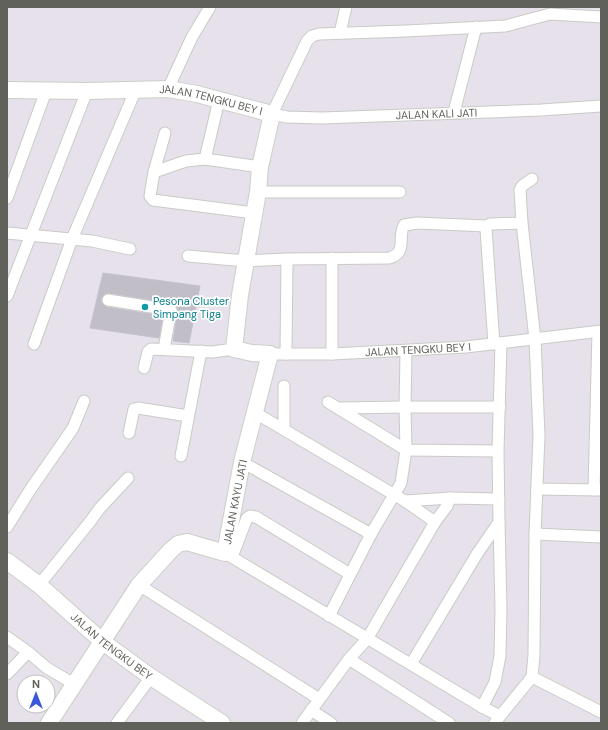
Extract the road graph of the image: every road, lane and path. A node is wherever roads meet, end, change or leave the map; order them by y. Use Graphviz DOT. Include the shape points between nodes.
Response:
graph roads {
  1 [pos="210,7"];
  2 [pos="346,7"];
  3 [pos="581,12"];
  4 [pos="601,17"];
  5 [pos="476,27"];
  6 [pos="340,33"];
  7 [pos="136,89"];
  8 [pos="168,89"];
  9 [pos="7,90"];
  10 [pos="46,91"];
  11 [pos="87,91"];
  12 [pos="219,100"];
  13 [pos="601,106"];
  14 [pos="454,112"];
  15 [pos="272,114"];
  16 [pos="165,133"];
  17 [pos="206,159"];
  18 [pos="260,167"];
  19 [pos="154,172"];
  20 [pos="532,179"];
  21 [pos="258,192"];
  22 [pos="400,192"];
  23 [pos="7,198"];
  24 [pos="254,214"];
  25 [pos="522,223"];
  26 [pos="487,226"];
  27 [pos="7,234"];
  28 [pos="31,236"];
  29 [pos="72,239"];
  30 [pos="130,249"];
  31 [pos="188,256"];
  32 [pos="332,258"];
  33 [pos="287,259"];
  34 [pos="246,261"];
  35 [pos="7,296"];
  36 [pos="108,300"];
  37 [pos="600,332"];
  38 [pos="535,339"];
  39 [pos="34,344"];
  40 [pos="498,344"];
  41 [pos="164,349"];
  42 [pos="234,350"];
  43 [pos="201,351"];
  44 [pos="406,351"];
  45 [pos="278,354"];
  46 [pos="332,354"];
  47 [pos="144,368"];
  48 [pos="284,386"];
  49 [pos="84,401"];
  50 [pos="328,402"];
  51 [pos="405,407"];
  52 [pos="500,407"];
  53 [pos="338,408"];
  54 [pos="254,412"];
  55 [pos="599,412"];
  56 [pos="188,416"];
  57 [pos="284,429"];
  58 [pos="129,433"];
  59 [pos="406,450"];
  60 [pos="498,451"];
  61 [pos="181,456"];
  62 [pos="242,462"];
  63 [pos="128,478"];
  64 [pos="537,489"];
  65 [pos="597,490"];
  66 [pos="394,496"];
  67 [pos="450,498"];
  68 [pos="500,499"];
  69 [pos="405,501"];
  70 [pos="435,522"];
  71 [pos="498,522"];
  72 [pos="7,527"];
  73 [pos="371,534"];
  74 [pos="535,534"];
  75 [pos="601,537"];
  76 [pos="229,555"];
  77 [pos="7,561"];
  78 [pos="350,574"];
  79 [pos="39,585"];
  80 [pos="139,585"];
  81 [pos="329,616"];
  82 [pos="7,637"];
  83 [pos="367,639"];
  84 [pos="103,642"];
  85 [pos="28,652"];
  86 [pos="349,659"];
  87 [pos="411,664"];
  88 [pos="7,674"];
  89 [pos="151,677"];
  90 [pos="532,677"];
  91 [pos="74,684"];
  92 [pos="319,699"];
  93 [pos="482,707"];
  94 [pos="311,710"];
  95 [pos="601,712"];
  96 [pos="498,719"];
  97 [pos="49,723"];
  98 [pos="117,723"];
  99 [pos="222,723"];
  100 [pos="302,723"];
  101 [pos="331,723"];
  102 [pos="450,723"];
  1 -- 8 [label="street" via="192,37"];
  2 -- 6 [label="street"];
  3 -- 4 [label="street"];
  3 -- 5 [label="street" via="550,14 505,26"];
  5 -- 6 [label="street"];
  5 -- 14 [label="street"];
  6 -- 15 [label="street" via="319,34 307,41"];
  7 -- 8 [label="street, JALAN TENGKU BEY I"];
  7 -- 11 [label="street, JALAN TENGKU BEY I"];
  7 -- 29 [label="street"];
  8 -- 12 [label="street, JALAN TENGKU BEY I"];
  9 -- 10 [label="street, JALAN TENGKU BEY I"];
  10 -- 11 [label="street, JALAN TENGKU BEY I"];
  10 -- 23 [label="street"];
  11 -- 28 [label="street"];
  12 -- 15 [label="street, JALAN TENGKU BEY I"];
  12 -- 17 [label="street"];
  13 -- 14 [label="street, JALAN KALI JATI"];
  14 -- 15 [label="street, JALAN KALI JATI" via="322,118"];
  15 -- 18 [label="street, JALAN TENGKU BEY I"];
  16 -- 19 [label="street"];
  17 -- 18 [label="street"];
  17 -- 19 [label="street" via="186,161"];
  18 -- 21 [label="street, JALAN TENGKU BEY I"];
  19 -- 24 [label="street" via="150,196 153,200"];
  20 -- 25 [label="street" via="520,190"];
  21 -- 22 [label="street"];
  21 -- 24 [label="street, JALAN TENGKU BEY I"];
  24 -- 34 [label="street, JALAN TENGKU BEY I"];
  25 -- 26 [label="street"];
  25 -- 38 [label="street"];
  26 -- 32 [label="street" via="417,223 404,225 399,254 395,256"];
  26 -- 40 [label="street" via="486,241"];
  27 -- 28 [label="street"];
  28 -- 29 [label="street"];
  28 -- 35 [label="street"];
  29 -- 30 [label="street"];
  29 -- 39 [label="street"];
  31 -- 34 [label="street"];
  32 -- 33 [label="street"];
  32 -- 46 [label="street"];
  33 -- 34 [label="street"];
  33 -- 45 [label="street"];
  34 -- 42 [label="street, JALAN TENGKU BEY I"];
  36 -- 41 [label="street" via="170,310"];
  37 -- 38 [label="street, JALAN TENGKU BEY I"];
  37 -- 55 [label="street"];
  38 -- 40 [label="street, JALAN TENGKU BEY I"];
  38 -- 64 [label="street" via="539,436"];
  40 -- 44 [label="street, JALAN TENGKU BEY I"];
  40 -- 52 [label="street"];
  41 -- 43 [label="street, JALAN TENGKU BEY I"];
  41 -- 47 [label="street" via="148,352"];
  42 -- 43 [label="street, JALAN TENGKU BEY I"];
  42 -- 45 [label="street, JALAN TENGKU BEY I"];
  43 -- 56 [label="street"];
  44 -- 46 [label="street, JALAN TENGKU BEY I"];
  44 -- 51 [label="street"];
  45 -- 46 [label="street, JALAN TENGKU BEY I"];
  45 -- 54 [label="street, JALAN KAYU JATI"];
  48 -- 57 [label="street"];
  49 -- 72 [label="street" via="73,428"];
  50 -- 53 [label="street"];
  51 -- 52 [label="street"];
  51 -- 53 [label="street"];
  51 -- 59 [label="street"];
  52 -- 60 [label="street"];
  53 -- 59 [label="street"];
  54 -- 57 [label="street"];
  54 -- 62 [label="street, JALAN KAYU JATI"];
  55 -- 65 [label="street"];
  56 -- 58 [label="street" via="134,409"];
  56 -- 61 [label="street"];
  57 -- 66 [label="street"];
  59 -- 60 [label="street"];
  59 -- 66 [label="street" via="401,483"];
  60 -- 68 [label="street"];
  62 -- 73 [label="street"];
  62 -- 76 [label="street, JALAN KAYU JATI"];
  63 -- 79 [label="street" via="100,508"];
  64 -- 65 [label="street"];
  64 -- 74 [label="street"];
  66 -- 69 [label="street"];
  66 -- 73 [label="street"];
  67 -- 68 [label="street"];
  67 -- 69 [label="street"];
  67 -- 70 [label="street"];
  68 -- 71 [label="street"];
  69 -- 70 [label="street"];
  70 -- 83 [label="street"];
  71 -- 87 [label="street"];
  71 -- 93 [label="street" via="500,656 495,682"];
  73 -- 78 [label="street"];
  74 -- 75 [label="street"];
  74 -- 90 [label="street"];
  76 -- 78 [label="street" via="250,516 256,517"];
  76 -- 80 [label="street, JALAN KAYU JATI" via="187,542 178,544"];
  76 -- 81 [label="street"];
  77 -- 79 [label="street, JALAN TENGKU BEY"];
  78 -- 81 [label="street"];
  79 -- 84 [label="street, JALAN TENGKU BEY"];
  80 -- 84 [label="street, JALAN KAYU JATI"];
  80 -- 92 [label="street"];
  81 -- 83 [label="street"];
  82 -- 85 [label="street"];
  83 -- 86 [label="street"];
  83 -- 87 [label="street"];
  84 -- 89 [label="street, JALAN TENGKU BEY"];
  84 -- 91 [label="street, JALAN KAYU JATI"];
  85 -- 88 [label="street"];
  85 -- 91 [label="street" via="47,668"];
  86 -- 92 [label="street"];
  86 -- 102 [label="street"];
  87 -- 93 [label="street"];
  89 -- 98 [label="street"];
  89 -- 99 [label="street, JALAN TENGKU BEY"];
  90 -- 95 [label="street"];
  90 -- 96 [label="street"];
  91 -- 97 [label="street, JALAN KAYU JATI"];
  92 -- 94 [label="street"];
  93 -- 96 [label="street"];
  94 -- 100 [label="street"];
  94 -- 101 [label="street"];
}
